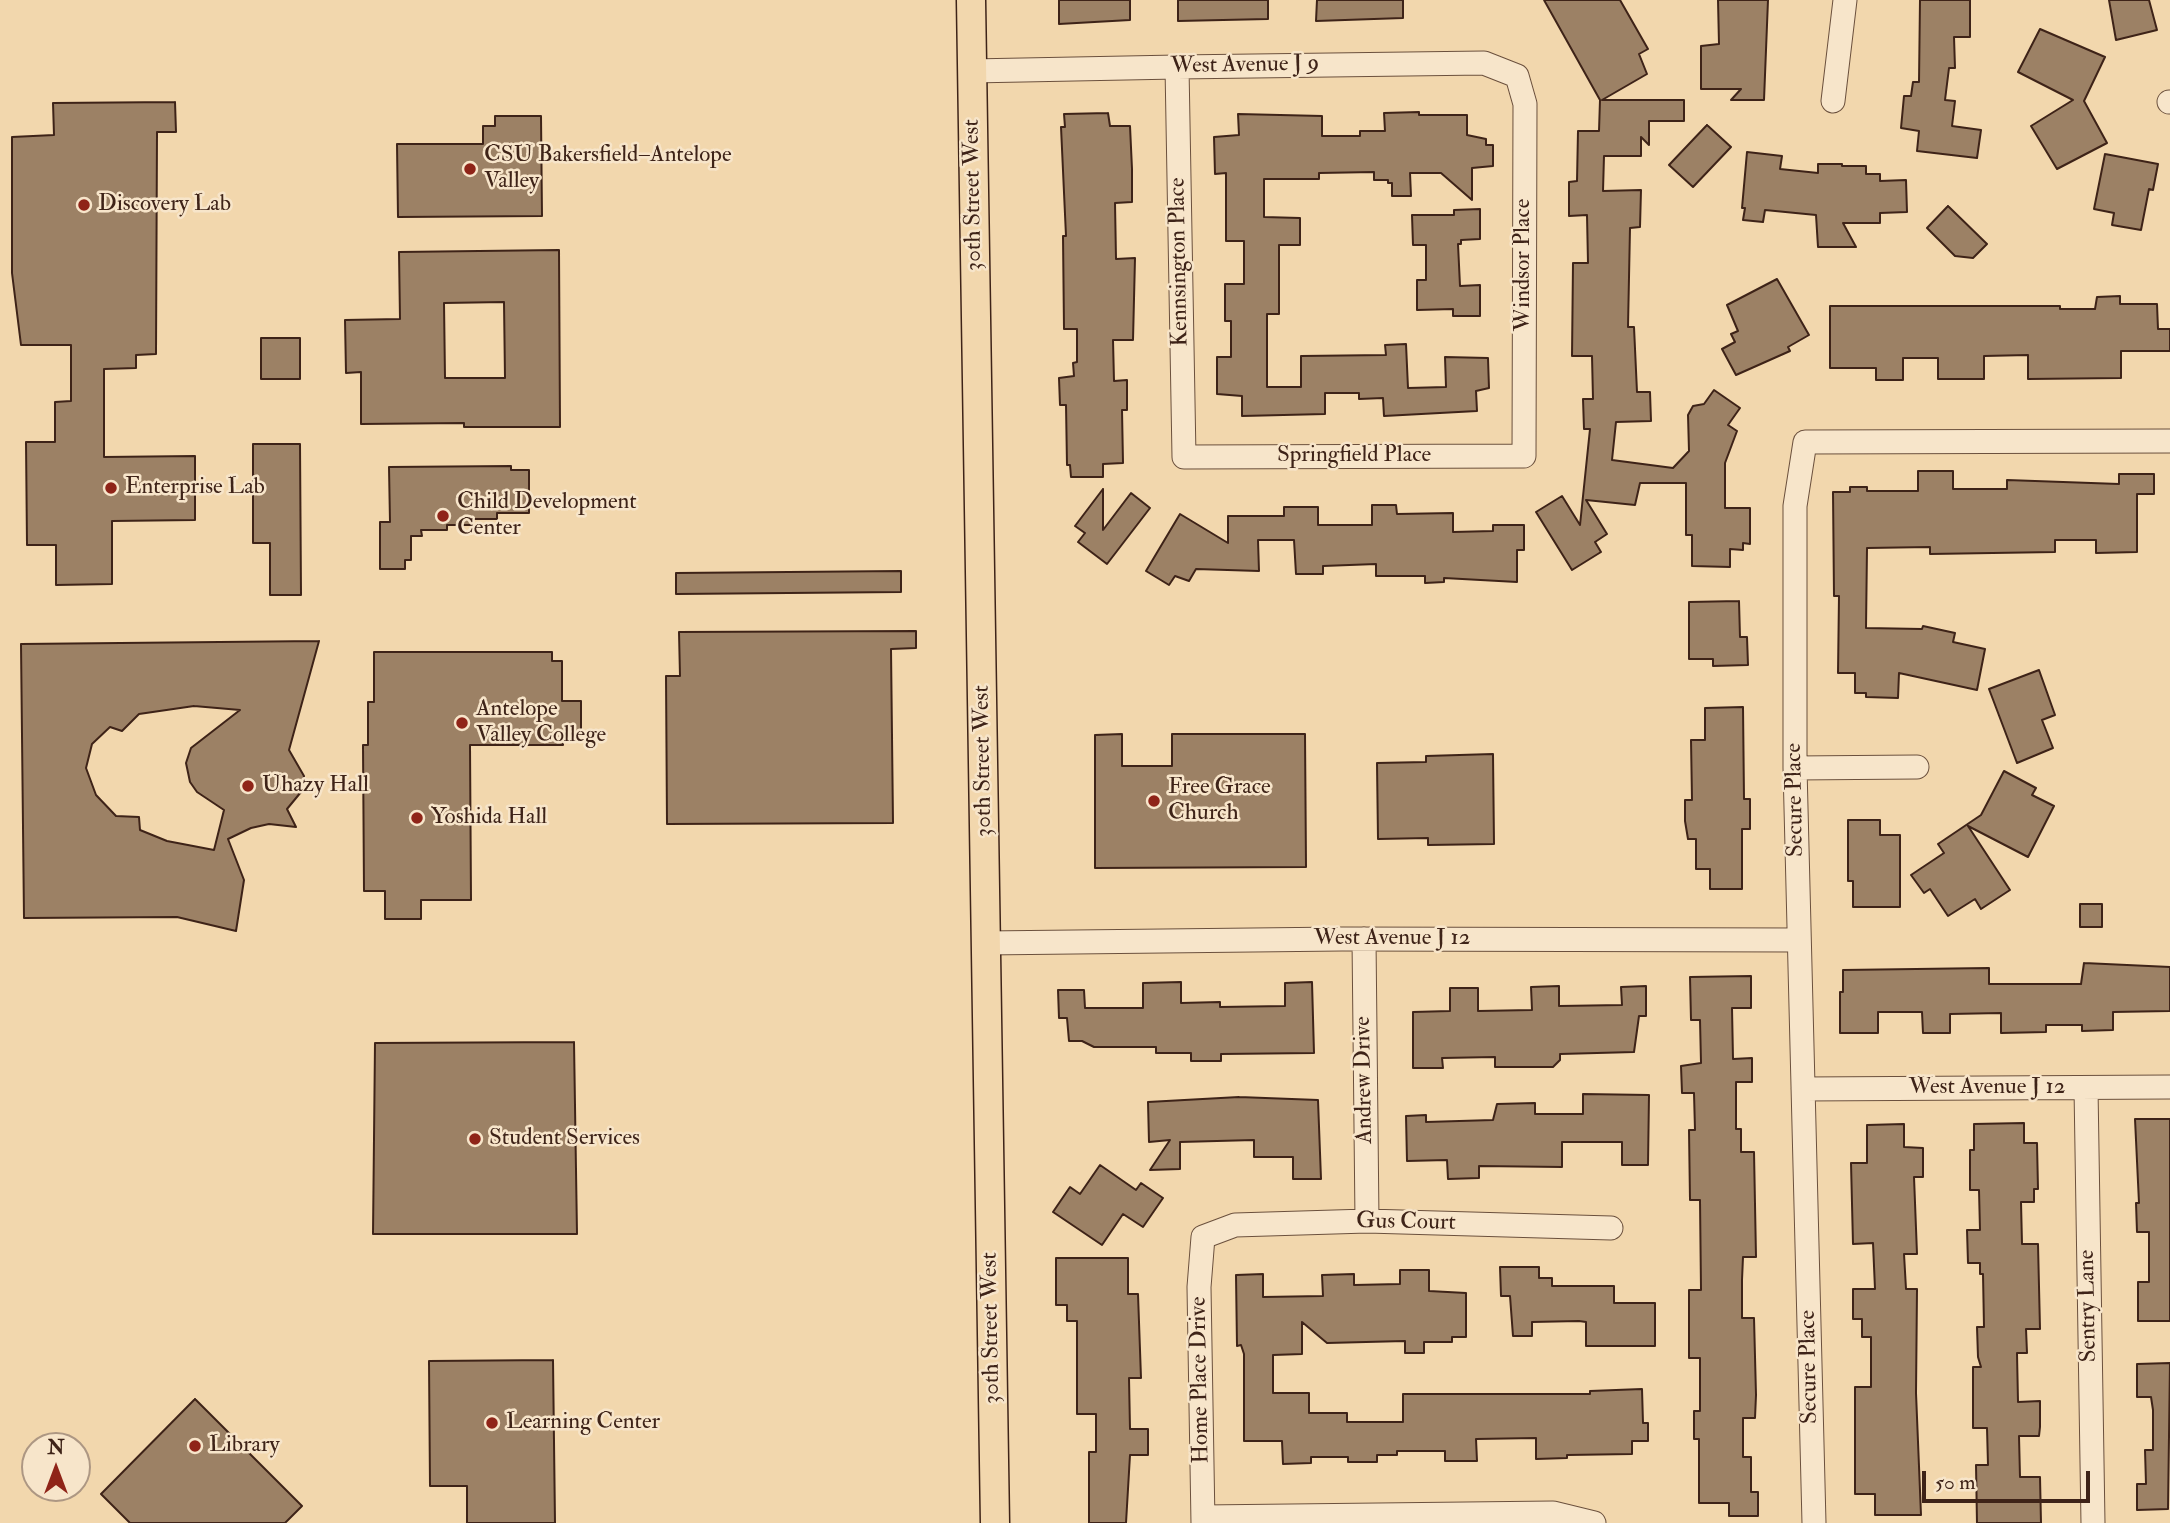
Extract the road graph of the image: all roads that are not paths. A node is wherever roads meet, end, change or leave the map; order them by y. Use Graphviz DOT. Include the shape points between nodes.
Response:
graph roads {
  1 [pos="971,0"];
  2 [pos="1845,0"];
  3 [pos="1177,67"];
  4 [pos="971,71"];
  5 [pos="1517,76"];
  6 [pos="1833,101"];
  7 [pos="2170,441"];
  8 [pos="1524,456"];
  9 [pos="1184,457"];
  10 [pos="1917,767"];
  11 [pos="1795,768"];
  12 [pos="1364,939"];
  13 [pos="1799,940"];
  14 [pos="985,943"];
  15 [pos="2170,1087"];
  16 [pos="2086,1088"];
  17 [pos="1803,1089"];
  18 [pos="1367,1221"];
  19 [pos="1611,1228"];
  20 [pos="1203,1237"];
  21 [pos="1203,1520"];
  22 [pos="995,1523"];
  23 [pos="1594,1523"];
  24 [pos="1814,1523"];
  25 [pos="2093,1523"];
  1 -- 4 [label="main road, 30th Street West"];
  2 -- 6 [label="street"];
  3 -- 4 [label="street, West Avenue J 9"];
  3 -- 5 [label="street, West Avenue J 9" via="1484,62"];
  3 -- 9 [label="street, Kennsington Place"];
  4 -- 14 [label="main road, 30th Street West"];
  5 -- 8 [label="street, Windsor Place" via="1525,104"];
  7 -- 11 [label="street, Secure Place" via="1805,442 1795,506"];
  8 -- 9 [label="street, Springfield Place"];
  10 -- 11 [label="street"];
  11 -- 13 [label="street, Secure Place"];
  12 -- 13 [label="street, West Avenue J 12"];
  12 -- 14 [label="street, West Avenue J 12"];
  12 -- 18 [label="street, Andrew Drive"];
  13 -- 17 [label="street, Secure Place"];
  14 -- 22 [label="main road, 30th Street West"];
  15 -- 16 [label="street, West Avenue J 12"];
  16 -- 17 [label="street, West Avenue J 12"];
  16 -- 25 [label="street, Sentry Lane"];
  17 -- 24 [label="street, Secure Place"];
  18 -- 19 [label="street, Gus Court"];
  18 -- 20 [label="street, Gus Court" via="1235,1225"];
  20 -- 21 [label="street, Home Place Drive" via="1199,1287"];
  21 -- 23 [label="street" via="1553,1513"];
}
